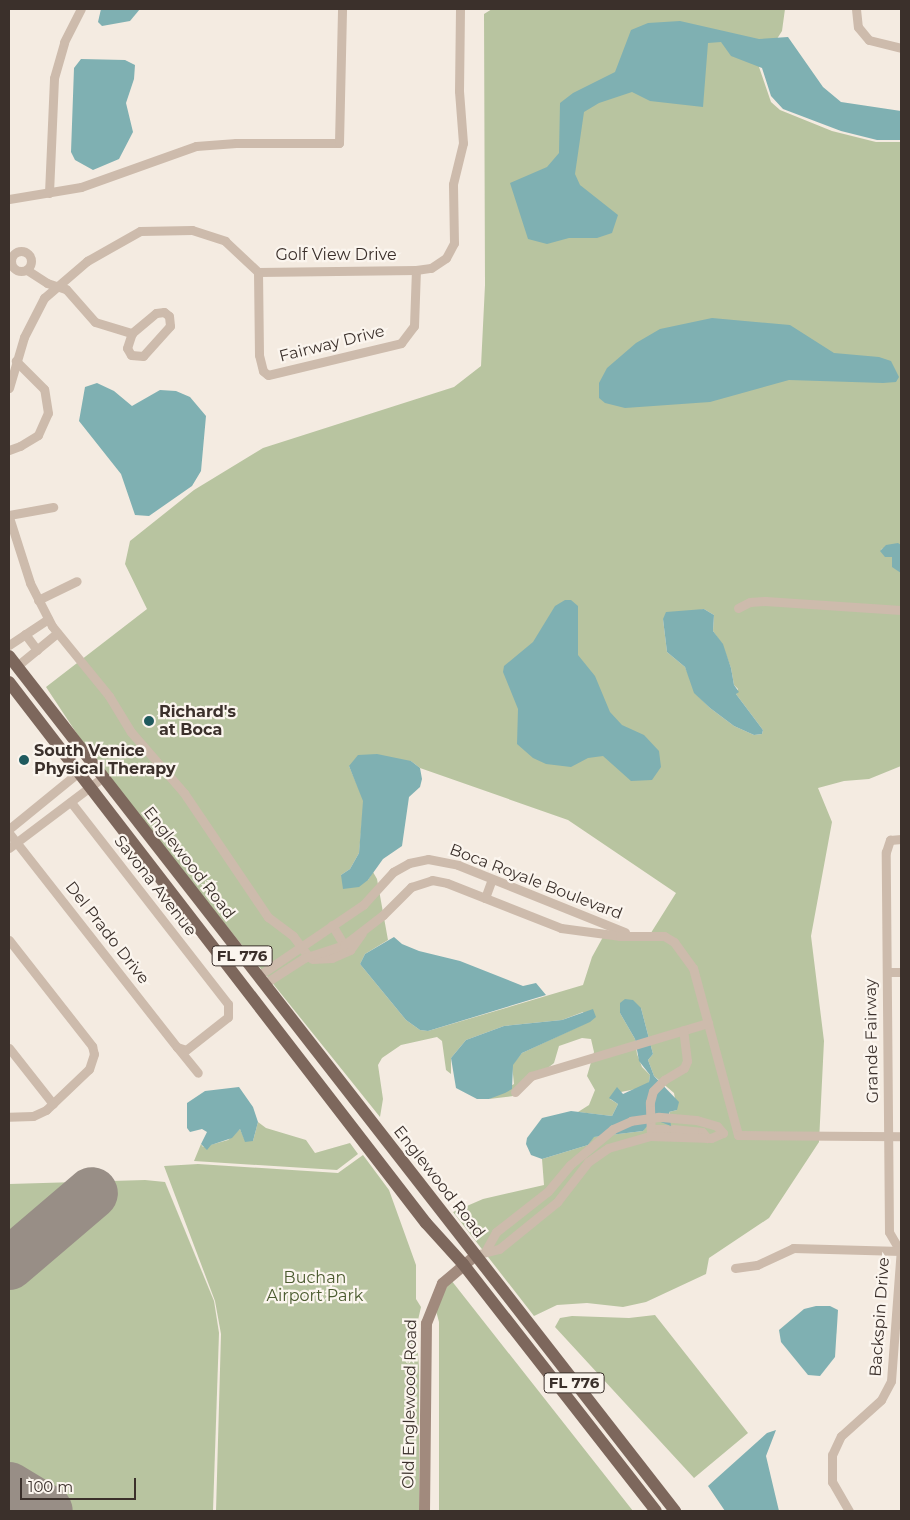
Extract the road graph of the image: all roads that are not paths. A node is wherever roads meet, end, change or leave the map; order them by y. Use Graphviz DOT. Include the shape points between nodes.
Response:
graph roads {
  1 [pos="81,9"];
  2 [pos="342,9"];
  3 [pos="460,9"];
  4 [pos="856,9"];
  5 [pos="901,48"];
  6 [pos="49,193"];
  7 [pos="9,199"];
  8 [pos="26,270"];
  9 [pos="416,270"];
  10 [pos="258,272"];
  11 [pos="57,285"];
  12 [pos="132,333"];
  13 [pos="16,361"];
  14 [pos="9,388"];
  15 [pos="9,450"];
  16 [pos="53,507"];
  17 [pos="9,516"];
  18 [pos="77,581"];
  19 [pos="38,600"];
  20 [pos="738,608"];
  21 [pos="901,610"];
  22 [pos="48,619"];
  23 [pos="57,633"];
  24 [pos="25,634"];
  25 [pos="36,650"];
  26 [pos="11,657"];
  27 [pos="9,682"];
  28 [pos="90,763"];
  29 [pos="79,772"];
  30 [pos="102,778"];
  31 [pos="91,787"];
  32 [pos="71,802"];
  33 [pos="9,831"];
  34 [pos="901,838"];
  35 [pos="17,841"];
  36 [pos="9,848"];
  37 [pos="492,878"];
  38 [pos="485,898"];
  39 [pos="332,925"];
  40 [pos="199,927"];
  41 [pos="363,932"];
  42 [pos="632,934"];
  43 [pos="9,940"];
  44 [pos="344,945"];
  45 [pos="301,946"];
  46 [pos="306,957"];
  47 [pos="887,972"];
  48 [pos="901,972"];
  49 [pos="261,980"];
  50 [pos="708,1023"];
  51 [pos="683,1030"];
  52 [pos="9,1048"];
  53 [pos="180,1048"];
  54 [pos="198,1074"];
  55 [pos="515,1092"];
  56 [pos="53,1104"];
  57 [pos="9,1118"];
  58 [pos="650,1118"];
  59 [pos="692,1120"];
  60 [pos="692,1130"];
  61 [pos="651,1132"];
  62 [pos="723,1133"];
  63 [pos="738,1135"];
  64 [pos="888,1136"];
  65 [pos="901,1136"];
  66 [pos="708,1138"];
  67 [pos="901,1250"];
  68 [pos="480,1253"];
  69 [pos="463,1264"];
  70 [pos="735,1268"];
  71 [pos="424,1511"];
  72 [pos="656,1511"];
  73 [pos="675,1511"];
  74 [pos="849,1511"];
  1 -- 6 [label="street" via="64,42 54,78"];
  2 -- 6 [label="street" via="339,144 196,146 96,183"];
  3 -- 9 [label="street, Golf View Drive" via="459,91 463,143 453,184 454,243 438,264"];
  4 -- 5 [label="street" via="858,26 869,40"];
  6 -- 7 [label="street"];
  8 -- 11 [label="street" via="47,283"];
  9 -- 10 [label="street, Golf View Drive"];
  9 -- 10 [label="street, Fairway Drive" via="414,326 401,343 268,375 263,371 259,355"];
  10 -- 11 [label="street, Golf View Drive" via="225,241 192,230 147,230 133,234 118,246 87,261"];
  11 -- 12 [label="street" via="66,289 95,322"];
  11 -- 13 [label="street, Golf View Drive" via="33,317"];
  12 -- 12 [label="street" via="128,352 134,357 143,356 170,326 170,316 156,313"];
  13 -- 14 [label="street, Golf View Drive"];
  13 -- 15 [label="street" via="44,389 48,413 38,434"];
  16 -- 17 [label="street"];
  17 -- 19 [label="street" via="20,557"];
  18 -- 19 [label="street"];
  19 -- 22 [label="street"];
  20 -- 21 [label="street" via="750,602 765,601"];
  22 -- 23 [label="street"];
  22 -- 24 [label="street"];
  23 -- 25 [label="street"];
  23 -- 45 [label="street" via="109,696 131,732 184,792 268,917 284,927"];
  24 -- 25 [label="street"];
  24 -- 26 [label="street"];
  25 -- 26 [label="street"];
  26 -- 28 [label="main road, Englewood Road / FL 776"];
  27 -- 29 [label="main road, Englewood Road / FL 776"];
  28 -- 29 [label="street"];
  28 -- 30 [label="main road, Englewood Road / FL 776"];
  29 -- 31 [label="main road, Englewood Road / FL 776"];
  29 -- 33 [label="street"];
  30 -- 31 [label="street"];
  30 -- 49 [label="main road, Englewood Road / FL 776"];
  31 -- 32 [label="street"];
  31 -- 40 [label="main road, Englewood Road / FL 776"];
  32 -- 35 [label="street"];
  32 -- 53 [label="street, Savona Avenue" via="228,1004 228,1018"];
  33 -- 35 [label="street, Del Prado Drive"];
  34 -- 47 [label="street, Grande Fairway" via="892,839 886,848"];
  35 -- 36 [label="street"];
  35 -- 53 [label="street, Del Prado Drive"];
  37 -- 38 [label="street"];
  37 -- 39 [label="street, Boca Royale Boulevard" via="443,860 409,863 393,872 363,905"];
  37 -- 42 [label="street, Boca Royale Boulevard"];
  38 -- 41 [label="street, Boca Royale Boulevard" via="447,883 424,882 410,887"];
  38 -- 42 [label="street, Boca Royale Boulevard" via="561,928"];
  39 -- 44 [label="street"];
  39 -- 45 [label="street, Boca Royale Boulevard"];
  40 -- 49 [label="main road" via="212,933 247,979 257,985"];
  40 -- 69 [label="main road, Englewood Road / FL 776" via="426,1223"];
  41 -- 44 [label="street, Boca Royale Boulevard"];
  41 -- 46 [label="street" via="350,950 332,958"];
  42 -- 50 [label="street, Boca Royale Boulevard" via="664,936 685,953"];
  43 -- 56 [label="street" via="94,1051 91,1067"];
  44 -- 46 [label="street, Boca Royale Boulevard"];
  45 -- 46 [label="street"];
  45 -- 49 [label="street, Boca Royale Boulevard"];
  46 -- 49 [label="street, Boca Royale Boulevard"];
  47 -- 48 [label="street"];
  47 -- 64 [label="street, Grande Fairway"];
  49 -- 68 [label="main road, Englewood Road / FL 776"];
  50 -- 51 [label="street"];
  50 -- 63 [label="street, Boca Royale Boulevard"];
  51 -- 55 [label="street" via="531,1076"];
  51 -- 58 [label="street" via="687,1061 684,1068 653,1091"];
  52 -- 56 [label="street"];
  53 -- 54 [label="street, Del Prado Drive"];
  56 -- 57 [label="street" via="33,1116"];
  58 -- 59 [label="street"];
  58 -- 61 [label="street"];
  58 -- 68 [label="street" via="630,1121 595,1141 547,1192 496,1232"];
  59 -- 60 [label="street"];
  59 -- 62 [label="street" via="717,1126"];
  60 -- 61 [label="street"];
  60 -- 66 [label="street" via="702,1132"];
  61 -- 66 [label="street"];
  61 -- 68 [label="street" via="608,1148 588,1162 556,1202 499,1249"];
  62 -- 63 [label="street"];
  62 -- 66 [label="street"];
  63 -- 64 [label="street"];
  64 -- 65 [label="street"];
  64 -- 67 [label="street, Grande Fairway" via="889,1232"];
  67 -- 70 [label="street" via="793,1248 757,1265"];
  67 -- 74 [label="street, Backspin Drive" via="891,1381 881,1400 841,1436 832,1455 832,1482"];
  68 -- 69 [label="street, Old Englewood Road"];
  68 -- 73 [label="main road, FL 776"];
  69 -- 71 [label="street, Old Englewood Road" via="439,1288 426,1323"];
  69 -- 72 [label="main road, FL 776"];
}
